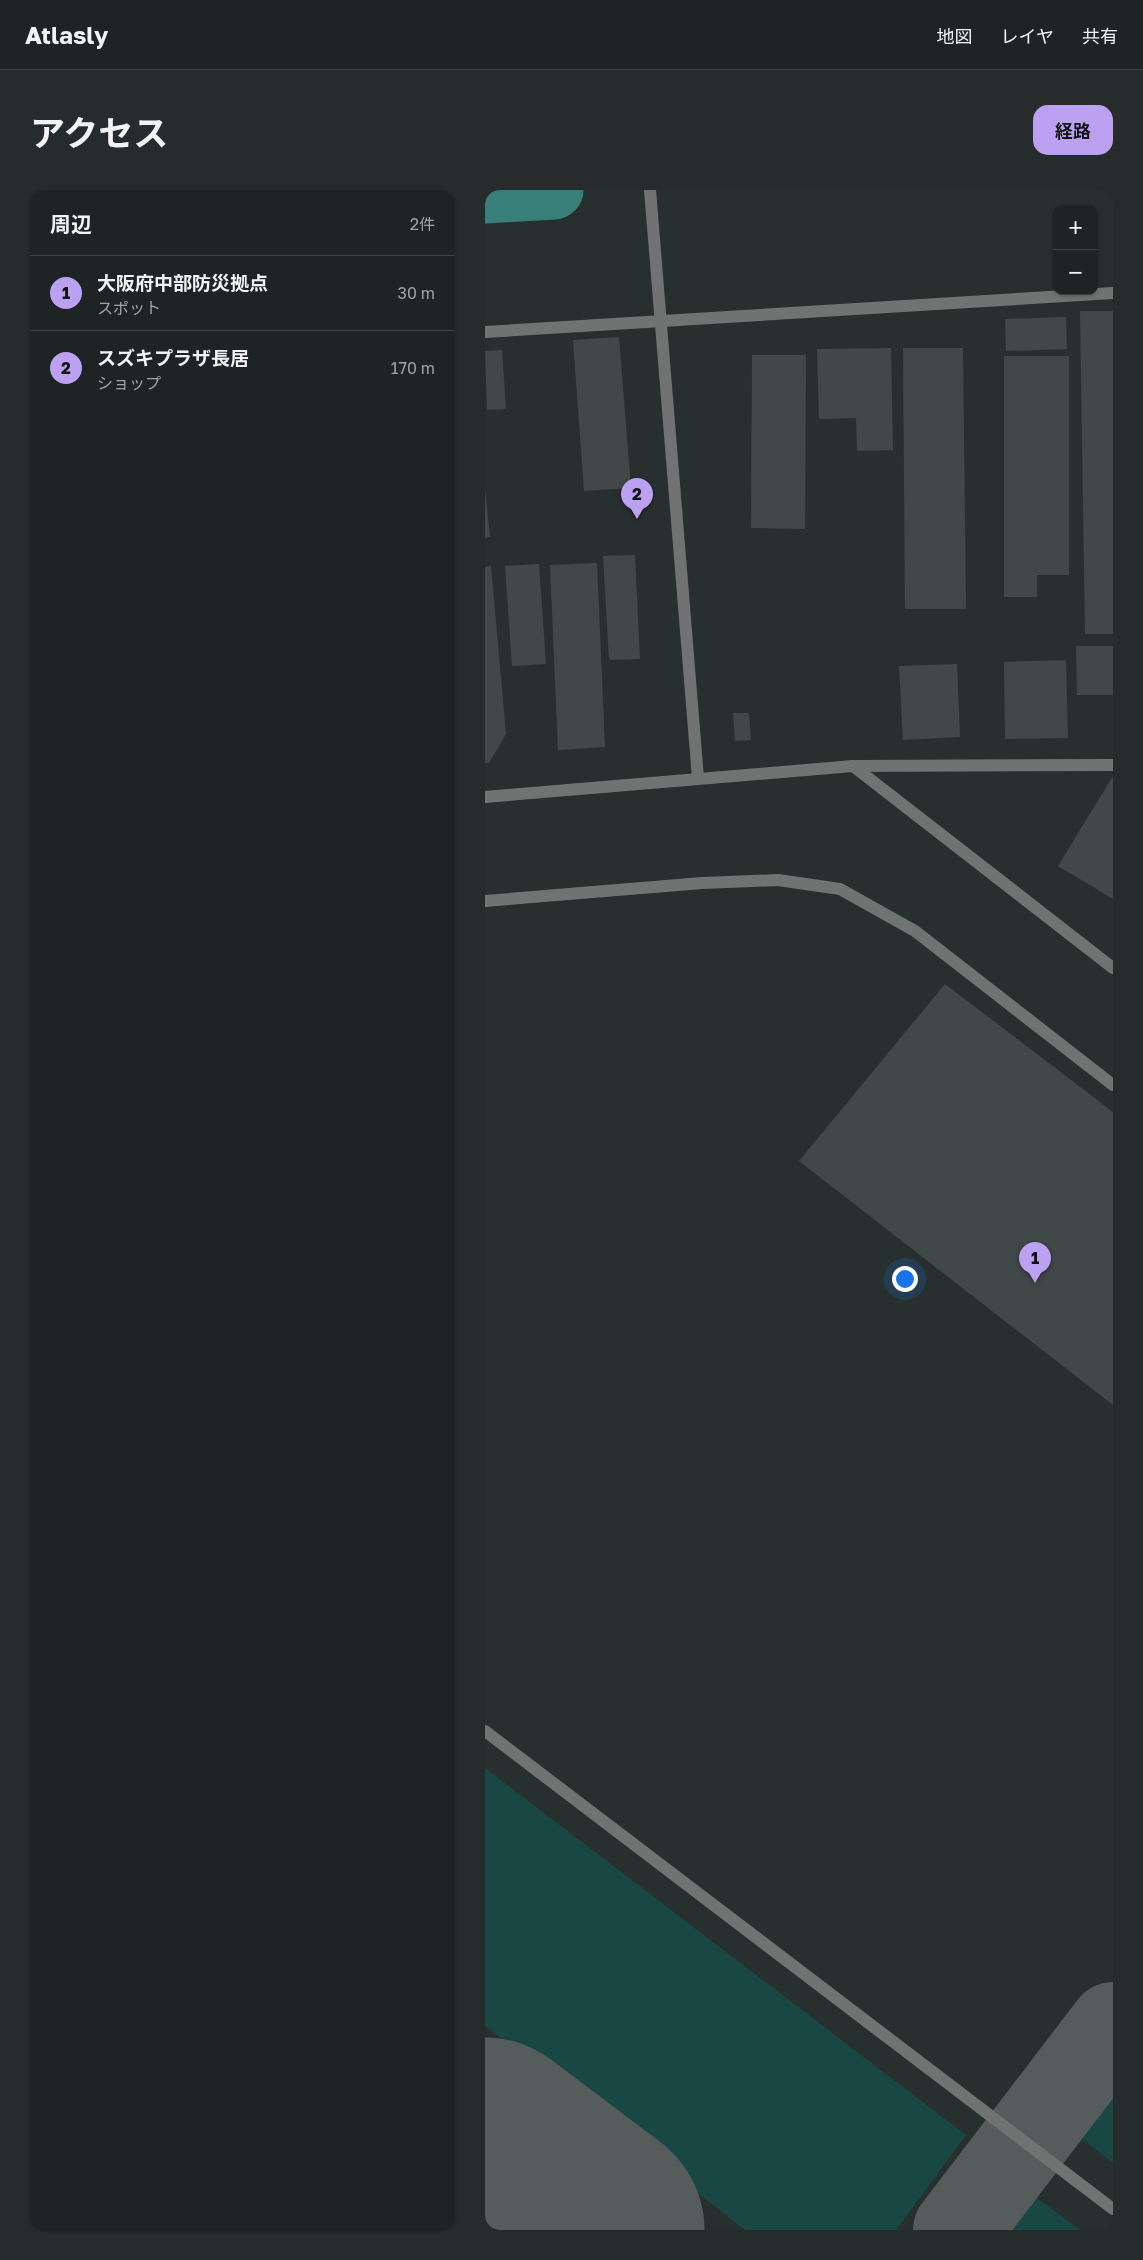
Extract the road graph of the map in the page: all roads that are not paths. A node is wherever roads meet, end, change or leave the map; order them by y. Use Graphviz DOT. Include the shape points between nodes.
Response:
graph roads {
  1 [pos="650,190"];
  2 [pos="1113,294"];
  3 [pos="661,320"];
  4 [pos="485,332"];
  5 [pos="1113,765"];
  6 [pos="853,766"];
  7 [pos="698,778"];
  8 [pos="485,797"];
  9 [pos="485,901"];
  10 [pos="1113,968"];
  11 [pos="1113,1085"];
  12 [pos="485,1731"];
  13 [pos="1113,2209"];
  1 -- 3 [label="street"];
  2 -- 3 [label="street"];
  3 -- 4 [label="street"];
  3 -- 7 [label="street"];
  5 -- 6 [label="street"];
  6 -- 7 [label="street"];
  6 -- 10 [label="street"];
  7 -- 8 [label="street"];
  9 -- 11 [label="street" via="701,883 778,880 841,889 915,931"];
  12 -- 13 [label="street"];
}
